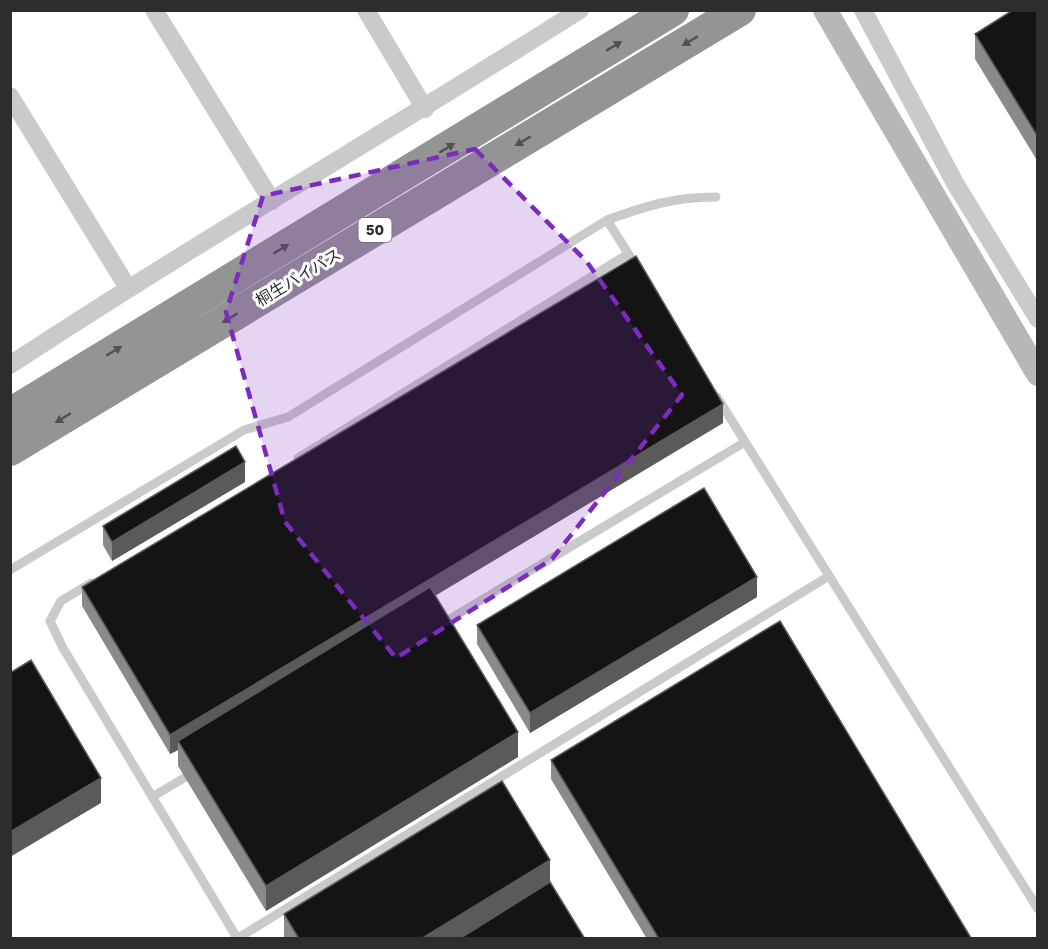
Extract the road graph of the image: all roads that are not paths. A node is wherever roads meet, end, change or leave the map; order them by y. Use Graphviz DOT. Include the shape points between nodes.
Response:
graph roads {
  1 [pos="154,10"];
  2 [pos="366,10"];
  3 [pos="673,10"];
  4 [pos="740,10"];
  5 [pos="825,10"];
  6 [pos="863,10"];
  7 [pos="571,13"];
  8 [pos="10,96"];
  9 [pos="425,109"];
  10 [pos="716,197"];
  11 [pos="272,201"];
  12 [pos="607,220"];
  13 [pos="628,254"];
  14 [pos="634,264"];
  15 [pos="128,288"];
  16 [pos="1038,320"];
  17 [pos="10,365"];
  18 [pos="1038,374"];
  19 [pos="714,392"];
  20 [pos="10,414"];
  21 [pos="745,442"];
  22 [pos="10,450"];
  23 [pos="284,466"];
  24 [pos="10,570"];
  25 [pos="102,576"];
  26 [pos="830,576"];
  27 [pos="428,632"];
  28 [pos="203,766"];
  29 [pos="152,797"];
  30 [pos="1038,909"];
  31 [pos="238,939"];
  1 -- 11 [label="street"];
  2 -- 9 [label="street"];
  20 -- 3 [label="highway, 桐生バイパス / 50, one-way"];
  4 -- 22 [label="highway, 桐生バイパス / 50, one-way"];
  5 -- 18 [label="street"];
  6 -- 16 [label="street" via="955,183"];
  7 -- 9 [label="street"];
  8 -- 15 [label="street"];
  9 -- 11 [label="street"];
  10 -- 12 [label="lane" via="656,202"];
  11 -- 15 [label="street"];
  12 -- 13 [label="lane"];
  12 -- 24 [label="lane" via="288,417 244,430"];
  13 -- 14 [label="lane"];
  13 -- 23 [label="lane"];
  15 -- 17 [label="street"];
  19 -- 21 [label="lane"];
  21 -- 26 [label="lane"];
  21 -- 27 [label="lane"];
  25 -- 29 [label="lane" via="61,601 50,621"];
  26 -- 30 [label="lane"];
  26 -- 31 [label="lane"];
  28 -- 29 [label="lane"];
  29 -- 31 [label="lane"];
}
